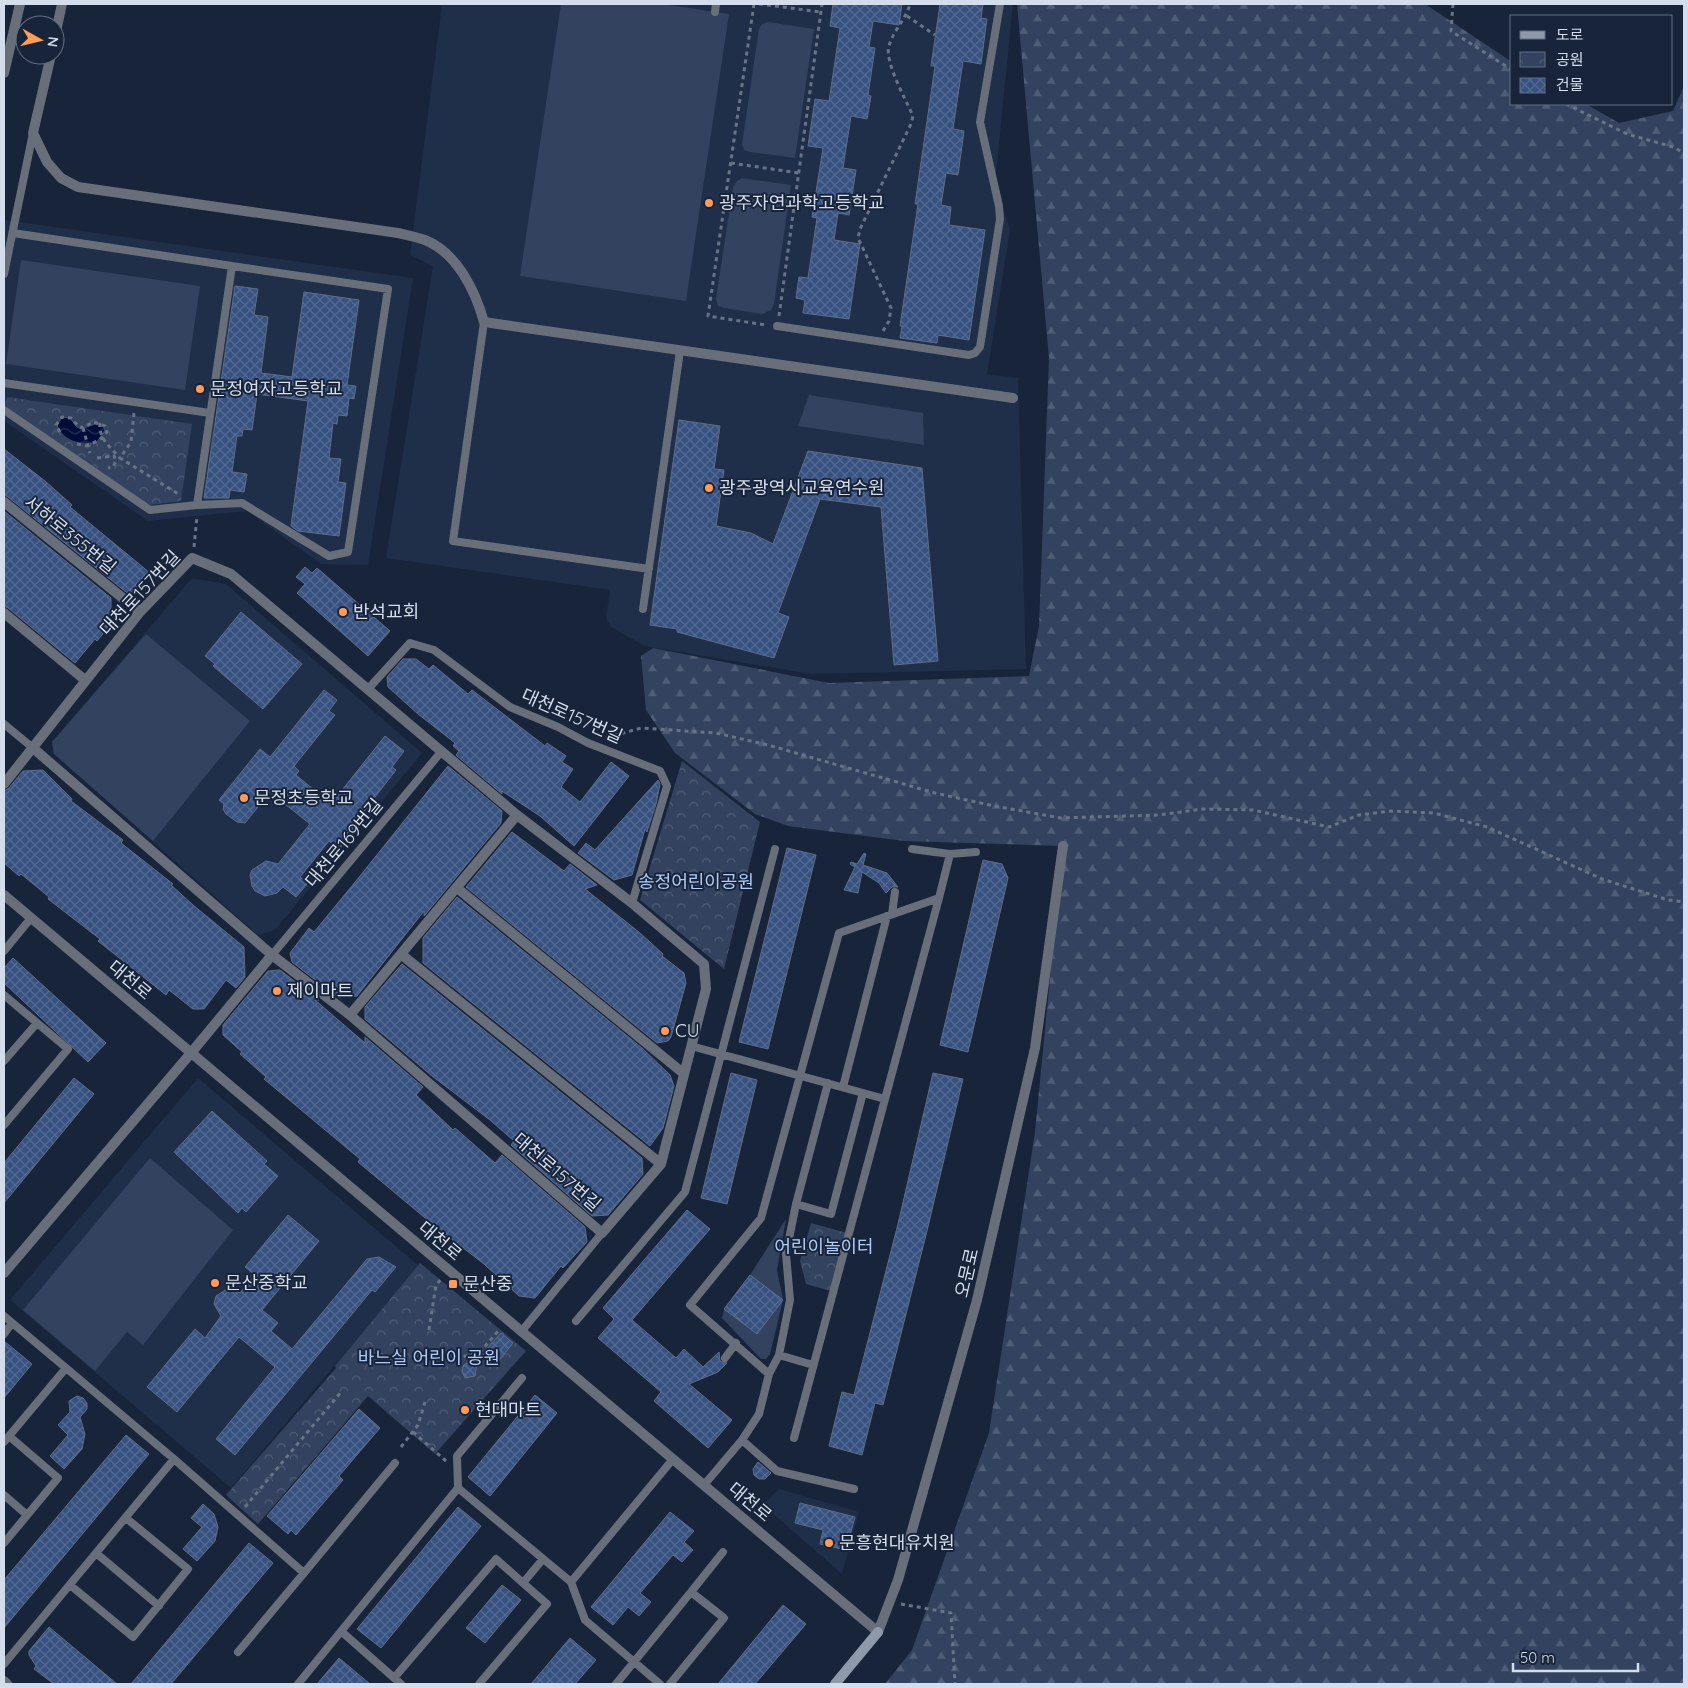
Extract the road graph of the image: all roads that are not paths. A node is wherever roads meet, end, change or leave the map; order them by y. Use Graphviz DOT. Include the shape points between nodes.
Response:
graph roads {
  1 [pos="20,4"];
  2 [pos="1000,4"];
  3 [pos="49,65"];
  4 [pos="4,73"];
  5 [pos="33,133"];
  6 [pos="14,233"];
  7 [pos="232,266"];
  8 [pos="4,274"];
  9 [pos="484,322"];
  10 [pos="777,326"];
  11 [pos="680,351"];
  12 [pos="4,383"];
  13 [pos="1012,398"];
  14 [pos="4,410"];
  15 [pos="210,413"];
  16 [pos="4,502"];
  17 [pos="197,505"];
  18 [pos="648,569"];
  19 [pos="643,609"];
  20 [pos="140,612"];
  21 [pos="4,613"];
  22 [pos="85,680"];
  23 [pos="368,689"];
  24 [pos="4,724"];
  25 [pos="33,748"];
  26 [pos="442,752"];
  27 [pos="4,784"];
  28 [pos="517,815"];
  29 [pos="1063,846"];
  30 [pos="775,849"];
  31 [pos="912,849"];
  32 [pos="976,852"];
  33 [pos="950,854"];
  34 [pos="457,888"];
  35 [pos="895,892"];
  36 [pos="4,895"];
  37 [pos="939,898"];
  38 [pos="632,903"];
  39 [pos="890,915"];
  40 [pos="31,918"];
  41 [pos="4,951"];
  42 [pos="272,955"];
  43 [pos="402,955"];
  44 [pos="4,995"];
  45 [pos="350,1015"];
  46 [pos="37,1023"];
  47 [pos="691,1046"];
  48 [pos="191,1053"];
  49 [pos="722,1054"];
  50 [pos="4,1061"];
  51 [pos="683,1073"];
  52 [pos="800,1076"];
  53 [pos="828,1084"];
  54 [pos="842,1087"];
  55 [pos="862,1093"];
  56 [pos="885,1099"];
  57 [pos="4,1126"];
  58 [pos="661,1164"];
  59 [pos="796,1204"];
  60 [pos="602,1233"];
  61 [pos="4,1273"];
  62 [pos="4,1316"];
  63 [pos="576,1320"];
  64 [pos="12,1323"];
  65 [pos="522,1332"];
  66 [pos="4,1334"];
  67 [pos="736,1343"];
  68 [pos="778,1355"];
  69 [pos="725,1358"];
  70 [pos="813,1365"];
  71 [pos="66,1368"];
  72 [pos="769,1374"];
  73 [pos="522,1378"];
  74 [pos="794,1438"];
  75 [pos="6,1439"];
  76 [pos="742,1440"];
  77 [pos="174,1459"];
  78 [pos="673,1459"];
  79 [pos="395,1463"];
  80 [pos="704,1485"];
  81 [pos="458,1488"];
  82 [pos="854,1489"];
  83 [pos="4,1495"];
  84 [pos="27,1514"];
  85 [pos="126,1518"];
  86 [pos="4,1543"];
  87 [pos="723,1552"];
  88 [pos="96,1553"];
  89 [pos="543,1559"];
  90 [pos="304,1573"];
  91 [pos="571,1582"];
  92 [pos="523,1583"];
  93 [pos="70,1585"];
  94 [pos="691,1592"];
  95 [pos="159,1606"];
  96 [pos="342,1632"];
  97 [pos="878,1632"];
  98 [pos="238,1652"];
  99 [pos="634,1662"];
  100 [pos="4,1664"];
  101 [pos="394,1678"];
  102 [pos="4,1681"];
  103 [pos="7,1684"];
  104 [pos="298,1684"];
  105 [pos="401,1684"];
  106 [pos="479,1684"];
  107 [pos="616,1684"];
  108 [pos="660,1684"];
  109 [pos="670,1684"];
  110 [pos="835,1684"];
  1 -- 4 [label="street"];
  2 -- 10 [label="lane" via="980,122 1000,219 980,347 976,353 969,355"];
  3 -- 5 [label="street"];
  5 -- 6 [label="lane"];
  5 -- 9 [label="street" via="47,162 61,178 78,187 398,233 424,240 441,249 458,265 480,306"];
  6 -- 7 [label="lane"];
  6 -- 8 [label="lane"];
  7 -- 15 [label="lane"];
  7 -- 17 [label="lane" via="388,289 348,552 329,556 242,503"];
  9 -- 11 [label="street"];
  9 -- 18 [label="lane" via="453,541"];
  11 -- 13 [label="street"];
  11 -- 18 [label="lane"];
  12 -- 15 [label="lane"];
  14 -- 17 [label="lane" via="150,510"];
  15 -- 17 [label="lane"];
  16 -- 20 [label="street, 서하로355번길"];
  18 -- 19 [label="lane"];
  20 -- 22 [label="street, 대천로157번길"];
  20 -- 23 [label="street, 대천로157번길" via="192,558 231,574"];
  21 -- 22 [label="street"];
  22 -- 25 [label="street, 대천로157번길"];
  23 -- 26 [label="street, 대천로157번길"];
  23 -- 38 [label="lane, 대천로157번길" via="410,643 434,650 510,707 588,743 660,771 667,786"];
  24 -- 25 [label="lane"];
  25 -- 27 [label="street, 대천로157번길"];
  25 -- 42 [label="street"];
  26 -- 28 [label="street, 대천로157번길"];
  26 -- 42 [label="lane, 대천로169번길"];
  28 -- 34 [label="street"];
  28 -- 38 [label="street, 대천로157번길"];
  29 -- 97 [label="street, 오문로" via="1035,1048 977,1300 898,1580"];
  30 -- 49 [label="lane"];
  31 -- 33 [label="lane"];
  32 -- 33 [label="lane"];
  33 -- 37 [label="lane"];
  34 -- 43 [label="street"];
  34 -- 51 [label="street"];
  35 -- 39 [label="lane"];
  36 -- 40 [label="street, 대천로"];
  37 -- 39 [label="lane"];
  37 -- 56 [label="lane"];
  38 -- 47 [label="street, 대천로157번길" via="704,964 706,989"];
  39 -- 52 [label="lane" via="839,933"];
  39 -- 54 [label="lane"];
  40 -- 41 [label="lane"];
  40 -- 48 [label="street, 대천로"];
  42 -- 45 [label="street"];
  42 -- 48 [label="street, 대천로169번길"];
  43 -- 45 [label="street"];
  43 -- 58 [label="street"];
  44 -- 46 [label="lane"];
  45 -- 60 [label="street, 대천로157번길"];
  46 -- 50 [label="lane"];
  46 -- 57 [label="lane" via="68,1049"];
  47 -- 49 [label="lane"];
  47 -- 51 [label="street, 대천로157번길"];
  48 -- 61 [label="street, 대천로169번길"];
  48 -- 65 [label="street, 대천로"];
  49 -- 52 [label="lane"];
  49 -- 63 [label="lane" via="685,1192"];
  51 -- 58 [label="street, 대천로157번길"];
  52 -- 53 [label="lane"];
  52 -- 67 [label="lane" via="761,1218 690,1305"];
  53 -- 54 [label="lane"];
  53 -- 59 [label="lane"];
  54 -- 55 [label="lane"];
  55 -- 56 [label="lane"];
  55 -- 59 [label="lane" via="831,1214"];
  56 -- 70 [label="lane"];
  58 -- 60 [label="street, 대천로157번길"];
  59 -- 68 [label="lane" via="786,1254 790,1300"];
  60 -- 65 [label="lane"];
  62 -- 64 [label="lane"];
  64 -- 66 [label="lane"];
  64 -- 71 [label="lane"];
  65 -- 78 [label="street, 대천로"];
  67 -- 69 [label="lane"];
  67 -- 72 [label="lane"];
  68 -- 70 [label="lane"];
  68 -- 72 [label="lane"];
  70 -- 74 [label="lane"];
  71 -- 75 [label="lane"];
  71 -- 77 [label="lane"];
  72 -- 76 [label="lane" via="759,1414"];
  73 -- 81 [label="lane" via="457,1456"];
  75 -- 84 [label="lane" via="58,1478"];
  76 -- 80 [label="lane"];
  76 -- 82 [label="lane" via="777,1471"];
  77 -- 85 [label="lane"];
  77 -- 90 [label="lane"];
  78 -- 80 [label="street, 대천로"];
  78 -- 91 [label="lane"];
  79 -- 90 [label="lane"];
  80 -- 97 [label="street, 대천로"];
  81 -- 89 [label="lane"];
  81 -- 96 [label="lane"];
  83 -- 84 [label="lane"];
  84 -- 86 [label="lane"];
  85 -- 88 [label="lane"];
  85 -- 95 [label="lane" via="188,1569"];
  87 -- 94 [label="lane"];
  88 -- 93 [label="lane"];
  88 -- 95 [label="lane"];
  89 -- 91 [label="lane"];
  89 -- 92 [label="lane"];
  90 -- 98 [label="lane"];
  91 -- 99 [label="lane" via="585,1620"];
  92 -- 101 [label="lane" via="496,1558"];
  92 -- 106 [label="lane" via="547,1604"];
  93 -- 95 [label="lane" via="133,1637"];
  93 -- 100 [label="lane"];
  94 -- 99 [label="lane"];
  94 -- 109 [label="lane" via="724,1618"];
  96 -- 101 [label="lane"];
  96 -- 104 [label="lane"];
  97 -- 110 [label="main road, 오문로"];
  99 -- 107 [label="lane"];
  99 -- 108 [label="lane"];
  101 -- 105 [label="lane"];
  102 -- 103 [label="street"];
}
